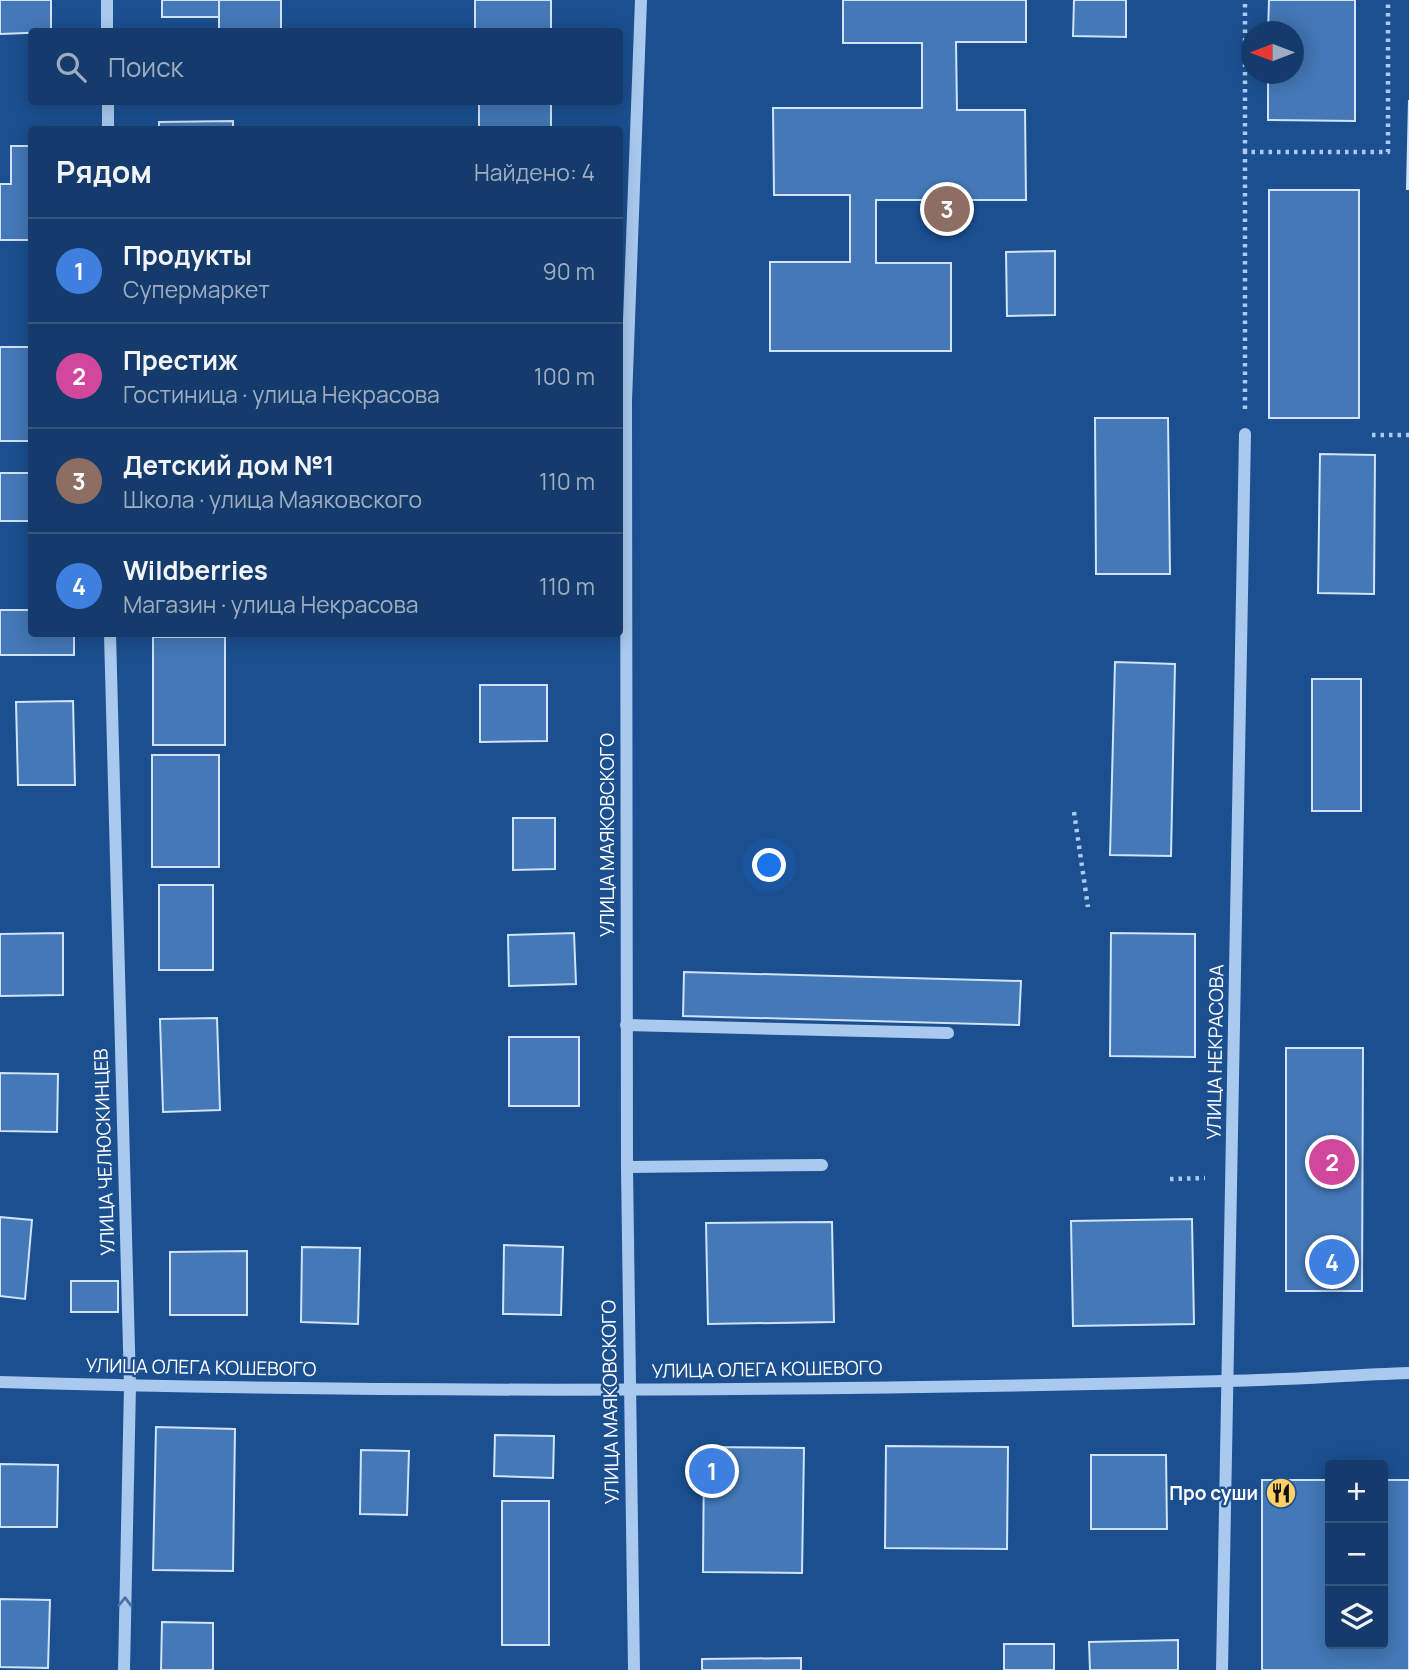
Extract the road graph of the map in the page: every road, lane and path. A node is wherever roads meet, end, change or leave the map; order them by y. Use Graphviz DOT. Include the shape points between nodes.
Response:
graph roads {
  1 [pos="107,0"];
  2 [pos="641,0"];
  3 [pos="1245,0"];
  4 [pos="1388,0"];
  5 [pos="107,28"];
  6 [pos="107,105"];
  7 [pos="108,126"];
  8 [pos="1245,152"];
  9 [pos="1245,434"];
  10 [pos="1372,435"];
  11 [pos="1409,435"];
  12 [pos="110,637"];
  13 [pos="1074,812"];
  14 [pos="1088,907"];
  15 [pos="626,1026"];
  16 [pos="948,1032"];
  17 [pos="822,1165"];
  18 [pos="626,1167"];
  19 [pos="1409,1373"];
  20 [pos="1228,1381"];
  21 [pos="0,1382"];
  22 [pos="131,1386"];
  23 [pos="629,1391"];
  24 [pos="124,1670"];
  25 [pos="634,1670"];
  26 [pos="1223,1670"];
  1 -- 5 [label="street"];
  2 -- 15 [label="street, УЛИЦА МАЯКОВСКОГО" via="626,401"];
  3 -- 8 [label="path"];
  4 -- 8 [label="path" via="1388,152"];
  6 -- 7 [label="street"];
  8 -- 9 [label="path"];
  9 -- 20 [label="street, УЛИЦА НЕКРАСОВА"];
  10 -- 11 [label="path"];
  12 -- 22 [label="street, УЛИЦА ЧЕЛЮСКИНЦЕВ"];
  13 -- 14 [label="path"];
  15 -- 16 [label="street"];
  15 -- 18 [label="street, УЛИЦА МАЯКОВСКОГО"];
  17 -- 18 [label="street"];
  18 -- 23 [label="street, УЛИЦА МАЯКОВСКОГО"];
  19 -- 20 [label="street, УЛИЦА ОЛЕГА КОШЕВОГО"];
  20 -- 23 [label="street, УЛИЦА ОЛЕГА КОШЕВОГО"];
  20 -- 26 [label="street, УЛИЦА НЕКРАСОВА"];
  21 -- 22 [label="street, УЛИЦА ОЛЕГА КОШЕВОГО"];
  22 -- 23 [label="street, УЛИЦА ОЛЕГА КОШЕВОГО"];
  24 -- 22 [label="street, УЛИЦА ЧЕЛЮСКИНЦЕВ, one-way"];
  23 -- 25 [label="street, УЛИЦА МАЯКОВСКОГО"];
}
